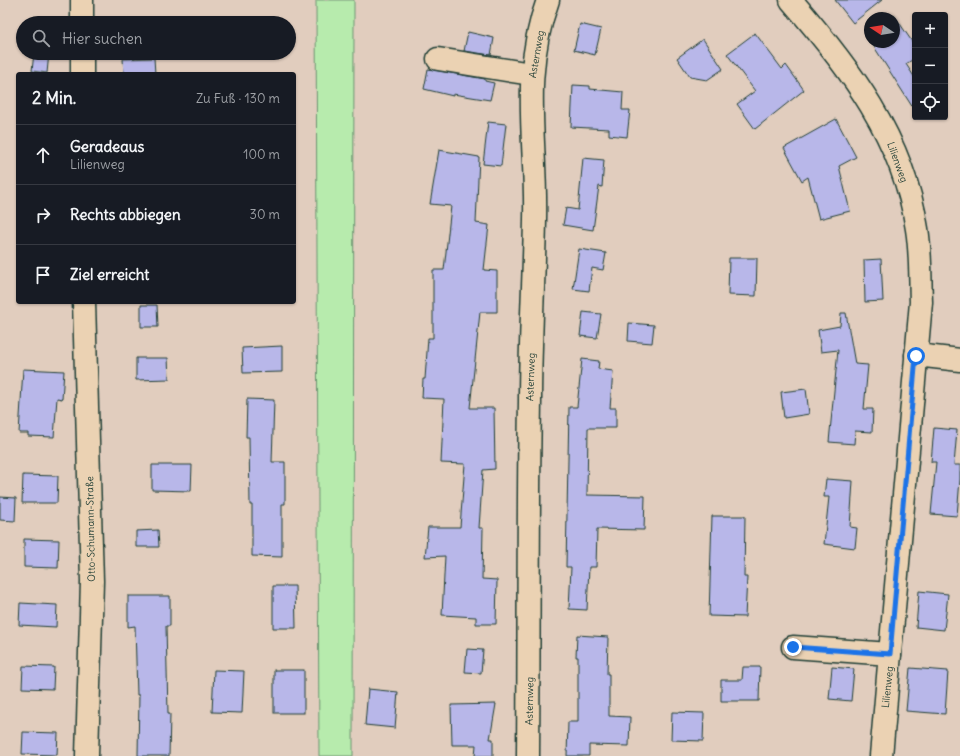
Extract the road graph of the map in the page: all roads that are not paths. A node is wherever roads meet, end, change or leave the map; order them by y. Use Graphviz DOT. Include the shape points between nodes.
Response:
graph roads {
  1 [pos="82,0"];
  2 [pos="548,0"];
  3 [pos="791,0"];
  4 [pos="82,16"];
  5 [pos="438,59"];
  6 [pos="82,60"];
  7 [pos="82,72"];
  8 [pos="532,74"];
  9 [pos="84,304"];
  10 [pos="916,356"];
  11 [pos="960,360"];
  12 [pos="793,647"];
  13 [pos="890,654"];
  14 [pos="87,756"];
  15 [pos="528,756"];
  16 [pos="881,756"];
  1 -- 4 [label="street"];
  2 -- 8 [label="street, Asternweg" via="539,32"];
  3 -- 10 [label="street, Lilienweg" via="830,44 863,90 890,139 902,172 913,206 920,260 921,302"];
  5 -- 8 [label="street"];
  6 -- 7 [label="street"];
  8 -- 15 [label="street, Asternweg" via="530,108 535,216 530,402"];
  9 -- 14 [label="street, Otto-Schumann-Straße" via="92,581"];
  10 -- 11 [label="street"];
  10 -- 13 [label="street, Lilienweg"];
  12 -- 13 [label="street"];
  13 -- 16 [label="street, Lilienweg"];
}
